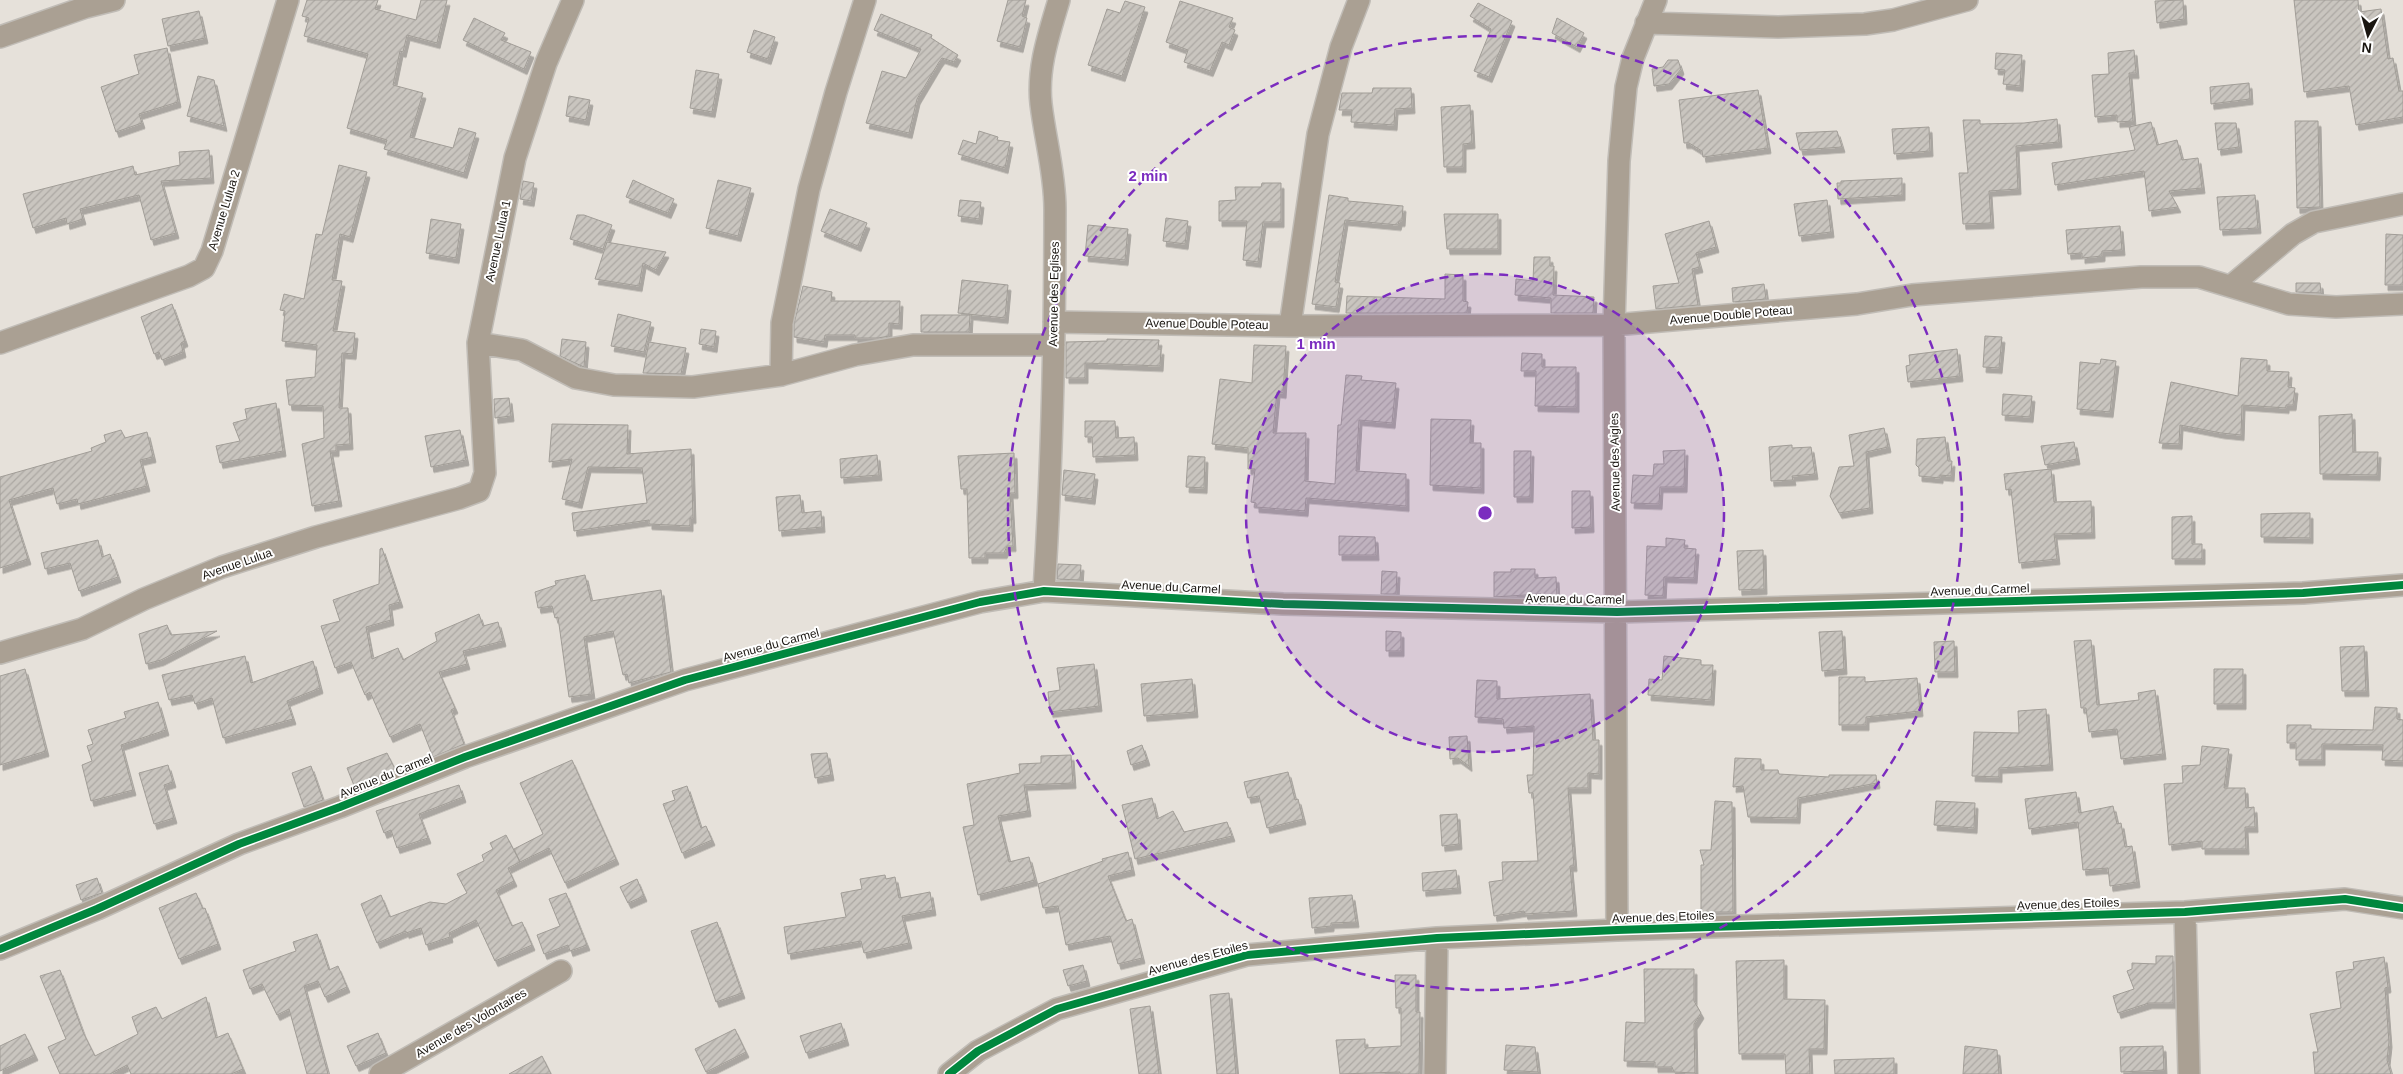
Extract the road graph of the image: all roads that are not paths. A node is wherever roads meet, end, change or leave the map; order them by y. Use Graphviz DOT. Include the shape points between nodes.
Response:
graph roads {
  1 [pos="114,0"];
  2 [pos="288,0"];
  3 [pos="573,0"];
  4 [pos="865,0"];
  5 [pos="1059,0"];
  6 [pos="1359,0"];
  7 [pos="1656,0"];
  8 [pos="1967,0"];
  9 [pos="1646,23"];
  10 [pos="0,38"];
  11 [pos="2403,204"];
  12 [pos="2231,286"];
  13 [pos="2403,304"];
  14 [pos="1054,322"];
  15 [pos="1614,325"];
  16 [pos="1290,326"];
  17 [pos="0,343"];
  18 [pos="478,344"];
  19 [pos="1054,345"];
  20 [pos="780,375"];
  21 [pos="479,491"];
  22 [pos="2403,585"];
  23 [pos="1044,591"];
  24 [pos="1616,612"];
  25 [pos="0,653"];
  26 [pos="2403,908"];
  27 [pos="2185,912"];
  28 [pos="1617,930"];
  29 [pos="1437,938"];
  30 [pos="0,949"];
  31 [pos="561,971"];
  32 [pos="380,1074"];
  33 [pos="949,1074"];
  34 [pos="1435,1074"];
  35 [pos="2189,1074"];
  1 -- 10 [label="street"];
  2 -- 17 [label="street, Avenue Lulua 2" via="212,251 204,268"];
  3 -- 18 [label="street, Avenue Lulua 1" via="546,63 515,158"];
  4 -- 20 [label="street" via="809,189 782,323"];
  5 -- 14 [label="street, Avenue des Eglises" via="1044,54 1040,86 1055,192"];
  6 -- 16 [label="street" via="1341,47 1318,134"];
  7 -- 9 [label="street, Avenue des Aigles"];
  8 -- 9 [label="street" via="1893,20 1865,24 1778,27"];
  9 -- 15 [label="street, Avenue des Aigles" via="1629,78 1621,125"];
  11 -- 12 [label="street" via="2314,222 2293,234"];
  12 -- 13 [label="street, Avenue Double Poteau" via="2289,304 2336,307"];
  12 -- 15 [label="street, Avenue Double Poteau" via="2199,277 2141,277 1912,294 1857,304"];
  14 -- 16 [label="street, Avenue Double Poteau"];
  14 -- 19 [label="street, Avenue des Eglises"];
  15 -- 16 [label="street, Avenue Double Poteau"];
  15 -- 24 [label="street, Avenue des Aigles"];
  18 -- 20 [label="street" via="522,350 576,378 614,385 693,387"];
  18 -- 21 [label="street, Avenue Lulua 1" via="485,473"];
  19 -- 20 [label="street" via="913,345 855,355"];
  19 -- 23 [label="street, Avenue des Eglises"];
  21 -- 25 [label="street, Avenue Lulua" via="316,537 222,568 144,599 82,629"];
  22 -- 24 [label="street, Avenue du Carmel" via="2303,593"];
  23 -- 24 [label="street, Avenue du Carmel" via="1283,604"];
  23 -- 30 [label="street, Avenue du Carmel" via="980,602 685,680 465,756 239,844"];
  24 -- 28 [label="street, Avenue des Aigles"];
  26 -- 27 [label="street, Avenue des Etoiles" via="2345,899"];
  27 -- 28 [label="street, Avenue des Etoiles"];
  27 -- 35 [label="street"];
  28 -- 29 [label="street, Avenue des Etoiles"];
  29 -- 33 [label="street, Avenue des Etoiles" via="1247,955 1057,1009 978,1051"];
  29 -- 34 [label="street"];
  31 -- 32 [label="street, Avenue des Volontaires"];
}
